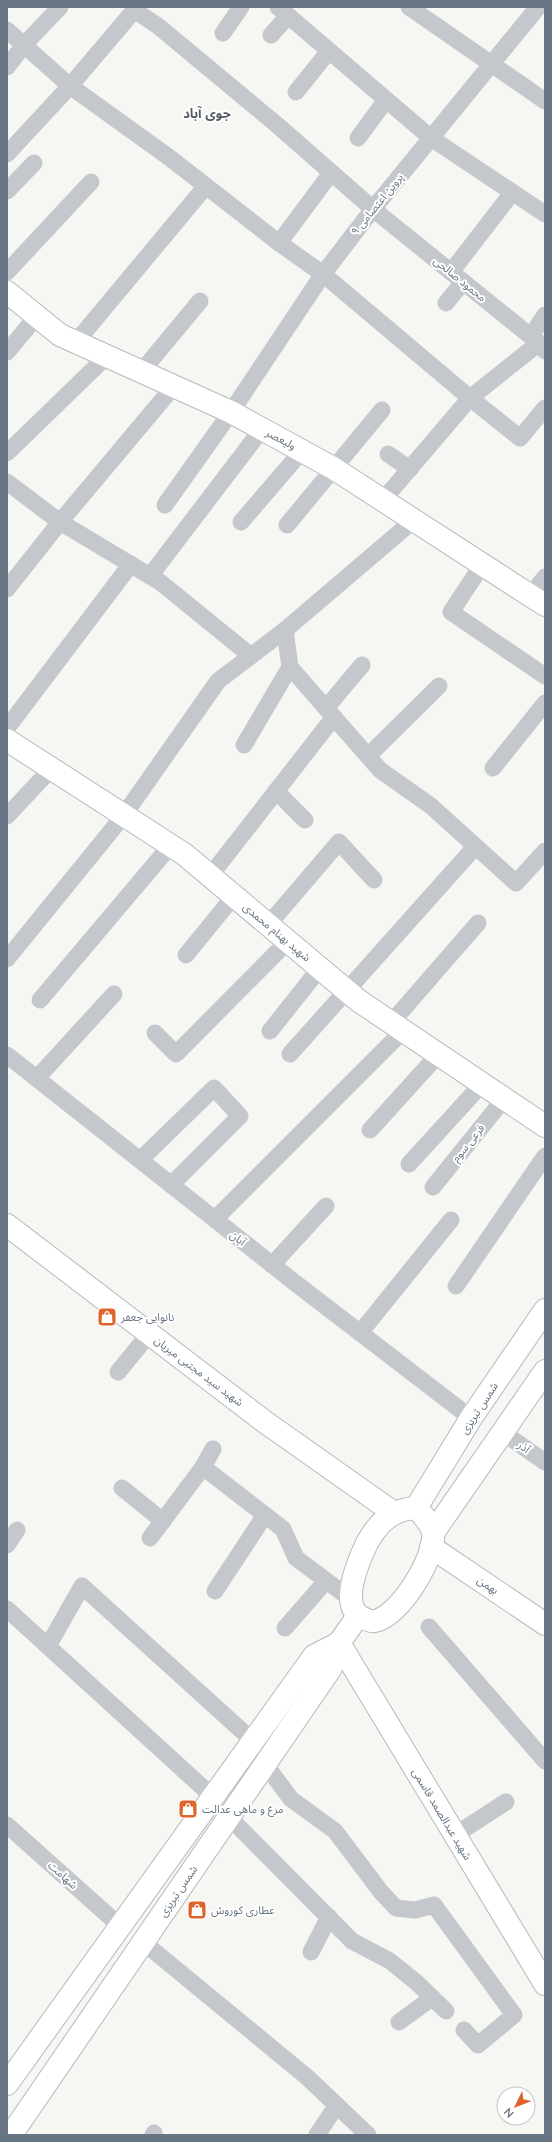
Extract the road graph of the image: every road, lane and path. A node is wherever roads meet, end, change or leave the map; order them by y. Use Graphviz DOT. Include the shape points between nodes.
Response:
graph roads {
  1 [pos="60,7"];
  2 [pos="241,7"];
  3 [pos="538,7"];
  4 [pos="135,8"];
  5 [pos="419,10"];
  6 [pos="283,11"];
  7 [pos="7,30"];
  8 [pos="223,33"];
  9 [pos="271,35"];
  10 [pos="24,45"];
  11 [pos="329,51"];
  12 [pos="491,65"];
  13 [pos="7,67"];
  14 [pos="70,86"];
  15 [pos="296,92"];
  16 [pos="386,100"];
  17 [pos="545,101"];
  18 [pos="358,138"];
  19 [pos="431,138"];
  20 [pos="7,154"];
  21 [pos="34,163"];
  22 [pos="331,173"];
  23 [pos="91,182"];
  24 [pos="206,186"];
  25 [pos="7,191"];
  26 [pos="512,193"];
  27 [pos="373,209"];
  28 [pos="545,214"];
  29 [pos="279,243"];
  30 [pos="7,272"];
  31 [pos="323,274"];
  32 [pos="457,277"];
  33 [pos="7,292"];
  34 [pos="200,300"];
  35 [pos="446,303"];
  36 [pos="545,315"];
  37 [pos="37,316"];
  38 [pos="76,342"];
  39 [pos="538,344"];
  40 [pos="7,352"];
  41 [pos="107,356"];
  42 [pos="142,371"];
  43 [pos="174,386"];
  44 [pos="470,398"];
  45 [pos="545,408"];
  46 [pos="382,410"];
  47 [pos="231,412"];
  48 [pos="262,429"];
  49 [pos="302,451"];
  50 [pos="7,453"];
  51 [pos="388,454"];
  52 [pos="333,468"];
  53 [pos="410,469"];
  54 [pos="7,482"];
  55 [pos="383,500"];
  56 [pos="164,505"];
  57 [pos="414,520"];
  58 [pos="60,522"];
  59 [pos="241,522"];
  60 [pos="288,525"];
  61 [pos="131,564"];
  62 [pos="482,565"];
  63 [pos="150,576"];
  64 [pos="545,577"];
  65 [pos="7,589"];
  66 [pos="538,601"];
  67 [pos="285,630"];
  68 [pos="251,656"];
  69 [pos="362,665"];
  70 [pos="290,667"];
  71 [pos="545,676"];
  72 [pos="439,686"];
  73 [pos="545,704"];
  74 [pos="330,712"];
  75 [pos="7,728"];
  76 [pos="7,740"];
  77 [pos="244,746"];
  78 [pos="368,756"];
  79 [pos="52,768"];
  80 [pos="494,768"];
  81 [pos="276,791"];
  82 [pos="124,815"];
  83 [pos="7,816"];
  84 [pos="305,820"];
  85 [pos="170,845"];
  86 [pos="475,846"];
  87 [pos="545,851"];
  88 [pos="210,876"];
  89 [pos="374,880"];
  90 [pos="234,896"];
  91 [pos="478,922"];
  92 [pos="268,925"];
  93 [pos="288,941"];
  94 [pos="186,955"];
  95 [pos="7,959"];
  96 [pos="320,968"];
  97 [pos="346,990"];
  98 [pos="114,994"];
  99 [pos="40,1000"];
  100 [pos="397,1027"];
  101 [pos="270,1032"];
  102 [pos="155,1033"];
  103 [pos="290,1054"];
  104 [pos="7,1055"];
  105 [pos="438,1055"];
  106 [pos="37,1078"];
  107 [pos="482,1084"];
  108 [pos="504,1099"];
  109 [pos="545,1126"];
  110 [pos="370,1130"];
  111 [pos="545,1156"];
  112 [pos="140,1160"];
  113 [pos="410,1164"];
  114 [pos="171,1185"];
  115 [pos="433,1187"];
  116 [pos="326,1206"];
  117 [pos="215,1219"];
  118 [pos="451,1220"];
  119 [pos="7,1225"];
  120 [pos="272,1265"];
  121 [pos="456,1286"];
  122 [pos="545,1310"];
  123 [pos="150,1333"];
  124 [pos="360,1333"];
  125 [pos="545,1371"];
  126 [pos="118,1372"];
  127 [pos="471,1418"];
  128 [pos="502,1432"];
  129 [pos="213,1449"];
  130 [pos="545,1462"];
  131 [pos="203,1467"];
  132 [pos="122,1488"];
  133 [pos="416,1508"];
  134 [pos="394,1513"];
  135 [pos="265,1515"];
  136 [pos="163,1521"];
  137 [pos="16,1530"];
  138 [pos="150,1538"];
  139 [pos="432,1540"];
  140 [pos="7,1545"];
  141 [pos="326,1581"];
  142 [pos="215,1592"];
  143 [pos="355,1608"];
  144 [pos="7,1609"];
  145 [pos="545,1624"];
  146 [pos="429,1627"];
  147 [pos="285,1628"];
  148 [pos="339,1643"];
  149 [pos="48,1646"];
  150 [pos="252,1740"];
  151 [pos="545,1761"];
  152 [pos="265,1764"];
  153 [pos="212,1796"];
  154 [pos="506,1802"];
  155 [pos="229,1817"];
  156 [pos="7,1825"];
  157 [pos="455,1835"];
  158 [pos="328,1917"];
  159 [pos="120,1926"];
  160 [pos="143,1942"];
  161 [pos="310,1952"];
  162 [pos="545,1984"];
  163 [pos="432,1998"];
  164 [pos="446,2011"];
  165 [pos="400,2022"];
  166 [pos="464,2030"];
  167 [pos="7,2084"];
  168 [pos="337,2105"];
  169 [pos="11,2135"];
  170 [pos="317,2135"];
  171 [pos="368,2135"];
  1 -- 10 [label="street"];
  2 -- 8 [label="street"];
  3 -- 12 [label="street, پروین اعتصامی ۹"];
  4 -- 14 [label="street"];
  4 -- 22 [label="street, محمود صالحی"];
  5 -- 12 [label="street"];
  6 -- 9 [label="street"];
  6 -- 11 [label="street"];
  7 -- 10 [label="street"];
  10 -- 13 [label="street"];
  10 -- 14 [label="street"];
  11 -- 15 [label="street"];
  11 -- 16 [label="street"];
  12 -- 17 [label="street"];
  12 -- 19 [label="street, پروین اعتصامی ۹"];
  14 -- 20 [label="street"];
  14 -- 24 [label="street"];
  16 -- 18 [label="street"];
  16 -- 19 [label="street"];
  19 -- 26 [label="street"];
  19 -- 27 [label="street, پروین اعتصامی ۹"];
  21 -- 25 [label="street"];
  22 -- 27 [label="street, محمود صالحی"];
  22 -- 29 [label="street"];
  23 -- 30 [label="street"];
  24 -- 29 [label="street"];
  24 -- 38 [label="street"];
  26 -- 28 [label="street"];
  26 -- 32 [label="street"];
  27 -- 31 [label="street, پروین اعتصامی ۹"];
  27 -- 32 [label="street, محمود صالحی"];
  29 -- 31 [label="street"];
  31 -- 44 [label="street"];
  31 -- 47 [label="street, پروین اعتصامی ۹"];
  32 -- 35 [label="street"];
  32 -- 39 [label="street, محمود صالحی"];
  33 -- 37 [label="street, ولیعصر"];
  34 -- 42 [label="street"];
  36 -- 39 [label="street"];
  37 -- 38 [label="street, ولیعصر" via="60,335"];
  37 -- 40 [label="street"];
  38 -- 41 [label="street, ولیعصر"];
  39 -- 44 [label="street"];
  41 -- 42 [label="street, ولیعصر"];
  41 -- 50 [label="street"];
  42 -- 43 [label="street, ولیعصر"];
  43 -- 47 [label="street, ولیعصر"];
  43 -- 58 [label="street"];
  44 -- 45 [label="street" via="520,438"];
  44 -- 53 [label="street"];
  46 -- 52 [label="street"];
  47 -- 48 [label="street, ولیعصر"];
  47 -- 56 [label="street, پروین اعتصامی ۹"];
  48 -- 49 [label="street, ولیعصر"];
  48 -- 63 [label="street"];
  49 -- 52 [label="street, ولیعصر"];
  49 -- 59 [label="street"];
  51 -- 53 [label="street"];
  52 -- 55 [label="street, ولیعصر"];
  52 -- 60 [label="street"];
  53 -- 55 [label="street"];
  54 -- 58 [label="street"];
  55 -- 57 [label="street, ولیعصر"];
  57 -- 62 [label="street, ولیعصر"];
  57 -- 67 [label="street"];
  58 -- 61 [label="street"];
  58 -- 65 [label="street"];
  61 -- 63 [label="street"];
  61 -- 75 [label="street"];
  62 -- 66 [label="street, ولیعصر"];
  62 -- 71 [label="street" via="451,612"];
  63 -- 68 [label="street"];
  64 -- 66 [label="street"];
  67 -- 68 [label="street"];
  67 -- 70 [label="street"];
  68 -- 82 [label="street" via="218,680"];
  69 -- 74 [label="street"];
  70 -- 74 [label="street"];
  70 -- 77 [label="street"];
  72 -- 78 [label="street"];
  73 -- 80 [label="street"];
  74 -- 78 [label="street"];
  74 -- 81 [label="street"];
  76 -- 79 [label="street, شهید بهنام محمدی"];
  78 -- 86 [label="street" via="380,770 431,806"];
  79 -- 82 [label="street, شهید بهنام محمدی"];
  79 -- 83 [label="street"];
  81 -- 84 [label="street"];
  81 -- 88 [label="street"];
  82 -- 85 [label="street, شهید بهنام محمدی"];
  82 -- 95 [label="street"];
  85 -- 88 [label="street, شهید بهنام محمدی"];
  85 -- 99 [label="street"];
  86 -- 87 [label="street" via="516,883"];
  86 -- 97 [label="street"];
  88 -- 90 [label="street, شهید بهنام محمدی"];
  89 -- 92 [label="street" via="339,842"];
  90 -- 92 [label="street, شهید بهنام محمدی"];
  90 -- 94 [label="street"];
  91 -- 100 [label="street"];
  92 -- 93 [label="street, شهید بهنام محمدی"];
  93 -- 96 [label="street, شهید بهنام محمدی"];
  93 -- 102 [label="street" via="176,1054"];
  96 -- 97 [label="street, شهید بهنام محمدی"];
  96 -- 101 [label="street"];
  97 -- 100 [label="street, شهید بهنام محمدی"];
  97 -- 103 [label="street"];
  98 -- 106 [label="street"];
  100 -- 105 [label="street, شهید بهنام محمدی"];
  100 -- 117 [label="street"];
  104 -- 106 [label="street, آبان"];
  105 -- 107 [label="street, شهید بهنام محمدی"];
  105 -- 110 [label="street"];
  106 -- 112 [label="street, آبان"];
  107 -- 108 [label="street, شهید بهنام محمدی"];
  107 -- 113 [label="street"];
  108 -- 109 [label="street, شهید بهنام محمدی"];
  108 -- 115 [label="street, فرعی سوم"];
  111 -- 121 [label="street"];
  112 -- 114 [label="street, آبان"];
  112 -- 114 [label="street" via="214,1088 240,1116"];
  114 -- 117 [label="street, آبان"];
  116 -- 120 [label="street"];
  117 -- 120 [label="street, آبان"];
  118 -- 124 [label="street"];
  119 -- 123 [label="street, شهید سید مجتبی میریان"];
  120 -- 124 [label="street, آبان"];
  122 -- 127 [label="street, شمس تبریزی"];
  123 -- 126 [label="street"];
  123 -- 134 [label="street, شهید سید مجتبی میریان" via="265,1422"];
  124 -- 127 [label="street, آبان"];
  125 -- 128 [label="street"];
  127 -- 133 [label="street, شمس تبریزی"];
  128 -- 130 [label="street, آذر"];
  128 -- 139 [label="street"];
  129 -- 131 [label="street"];
  131 -- 135 [label="street"];
  131 -- 136 [label="street"];
  132 -- 136 [label="street"];
  133 -- 134 [label="street"];
  133 -- 139 [label="street" via="427,1520"];
  134 -- 143 [label="street" via="383,1520 366,1545 350,1589"];
  135 -- 141 [label="street" via="283,1529 296,1558"];
  135 -- 142 [label="street"];
  136 -- 138 [label="street"];
  137 -- 140 [label="street"];
  139 -- 143 [label="street" via="425,1566 415,1584 388,1616 375,1622 368,1621"];
  139 -- 145 [label="street, بهمن"];
  141 -- 143 [label="street"];
  141 -- 147 [label="street"];
  143 -- 148 [label="street, شمس تبریزی"];
  144 -- 149 [label="street"];
  146 -- 151 [label="street"];
  148 -- 150 [label="street, شمس تبریزی" via="314,1656"];
  148 -- 152 [label="street, شمس تبریزی" via="331,1668"];
  148 -- 157 [label="street, شهید عبدالصمد قاسمی"];
  149 -- 150 [label="street" via="82,1586"];
  149 -- 153 [label="street"];
  150 -- 153 [label="street, شمس تبریزی"];
  152 -- 155 [label="street, شمس تبریزی"];
  152 -- 166 [label="street" via="291,1799 335,1831 396,1908 415,1910 434,1905 514,2015 478,2045"];
  153 -- 159 [label="street, شمس تبریزی"];
  154 -- 157 [label="street"];
  155 -- 158 [label="street"];
  155 -- 160 [label="street, شمس تبریزی"];
  156 -- 159 [label="street, شهامت"];
  157 -- 162 [label="street, شهید عبدالصمد قاسمی"];
  158 -- 161 [label="street"];
  158 -- 163 [label="street" via="352,1941 390,1961"];
  159 -- 160 [label="street"];
  159 -- 167 [label="street, شمس تبریزی"];
  160 -- 168 [label="street" via="301,2072"];
  160 -- 169 [label="street, شمس تبریزی"];
  163 -- 164 [label="street"];
  163 -- 165 [label="street"];
  168 -- 170 [label="street"];
  168 -- 171 [label="street"];
}
